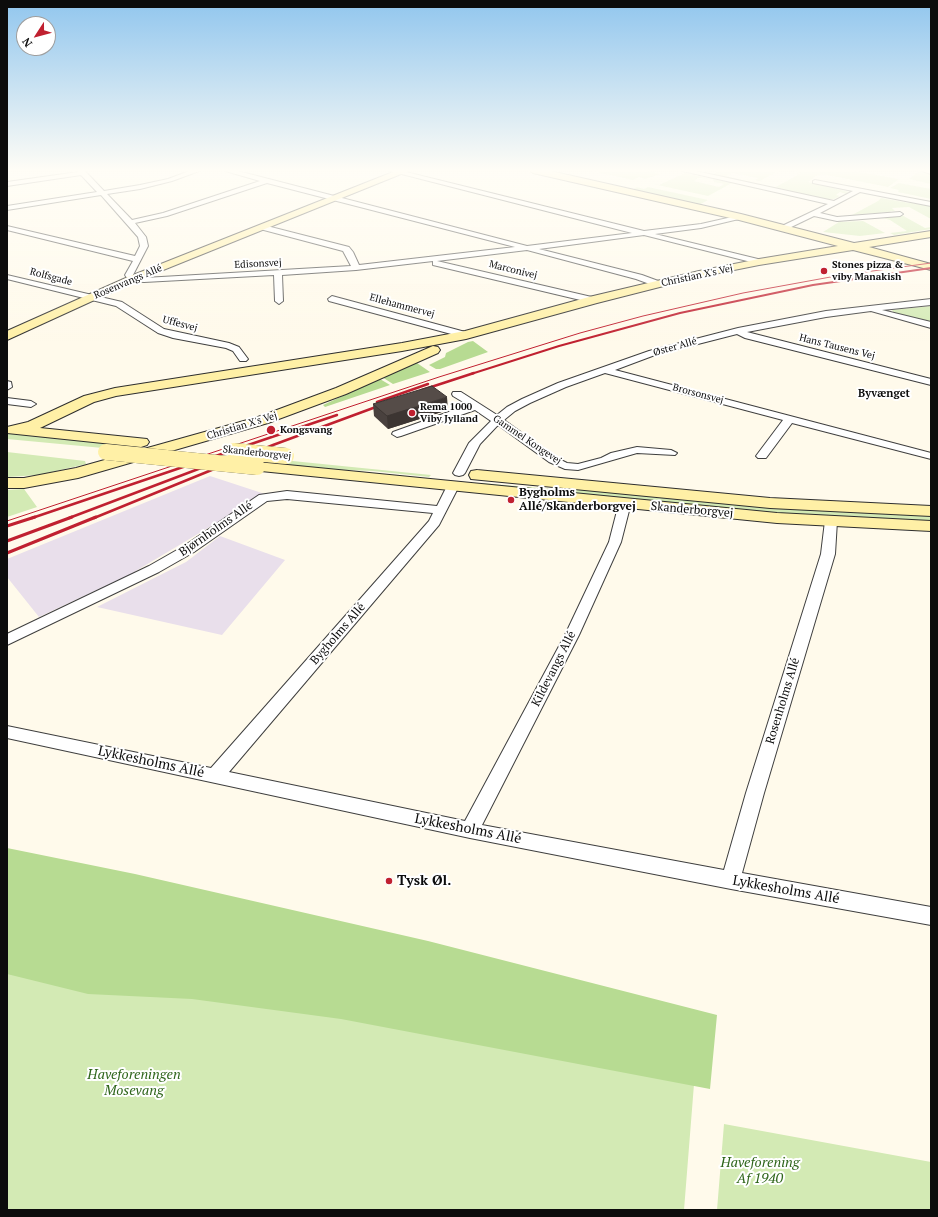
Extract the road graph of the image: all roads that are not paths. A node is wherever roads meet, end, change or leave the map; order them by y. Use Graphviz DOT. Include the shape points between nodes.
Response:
graph roads {
  1 [pos="134,227"];
  2 [pos="263,227"];
  3 [pos="446,227"];
  4 [pos="619,227"];
  5 [pos="693,227"];
  6 [pos="780,227"];
  7 [pos="7,228"];
  8 [pos="785,228"];
  9 [pos="644,233"];
  10 [pos="931,234"];
  11 [pos="856,247"];
  12 [pos="528,248"];
  13 [pos="136,259"];
  14 [pos="428,260"];
  15 [pos="760,262"];
  16 [pos="931,267"];
  17 [pos="356,268"];
  18 [pos="278,272"];
  19 [pos="9,278"];
  20 [pos="132,279"];
  21 [pos="658,284"];
  22 [pos="90,298"];
  23 [pos="332,299"];
  24 [pos="593,300"];
  25 [pos="279,301"];
  26 [pos="931,302"];
  27 [pos="870,309"];
  28 [pos="931,326"];
  29 [pos="738,331"];
  30 [pos="466,335"];
  31 [pos="7,336"];
  32 [pos="243,359"];
  33 [pos="605,370"];
  34 [pos="931,382"];
  35 [pos="457,394"];
  36 [pos="7,401"];
  37 [pos="32,404"];
  38 [pos="476,406"];
  39 [pos="790,418"];
  40 [pos="497,420"];
  41 [pos="9,434"];
  42 [pos="397,434"];
  43 [pos="671,453"];
  44 [pos="762,456"];
  45 [pos="931,456"];
  46 [pos="456,480"];
  47 [pos="7,483"];
  48 [pos="625,503"];
  49 [pos="442,510"];
  50 [pos="931,511"];
  51 [pos="831,522"];
  52 [pos="931,526"];
  53 [pos="7,640"];
  54 [pos="7,732"];
  55 [pos="215,776"];
  56 [pos="470,830"];
  57 [pos="731,880"];
  58 [pos="931,916"];
  1 -- 13 [label="street" via="144,242"];
  2 -- 17 [label="street" via="346,249"];
  2 -- 20 [label="street, Rosenvangs Allé"];
  3 -- 12 [label="street"];
  4 -- 9 [label="street"];
  5 -- 9 [label="street, Edisonsvej"];
  6 -- 8 [label="street"];
  7 -- 13 [label="street"];
  8 -- 11 [label="street"];
  9 -- 12 [label="street, Edisonsvej"];
  9 -- 15 [label="street"];
  10 -- 11 [label="street, Christian X's Vej"];
  11 -- 15 [label="street, Christian X's Vej"];
  11 -- 16 [label="street"];
  12 -- 14 [label="street, Edisonsvej"];
  12 -- 21 [label="street"];
  13 -- 20 [label="street" via="129,272"];
  14 -- 17 [label="street, Edisonsvej"];
  14 -- 24 [label="street, Marconivej"];
  15 -- 21 [label="street, Christian X's Vej"];
  17 -- 18 [label="street, Edisonsvej"];
  18 -- 20 [label="street, Edisonsvej" via="156,280"];
  18 -- 25 [label="street"];
  19 -- 22 [label="street, Rolfsgade"];
  20 -- 22 [label="street, Rosenvangs Allé"];
  21 -- 24 [label="street, Christian X's Vej"];
  22 -- 31 [label="street, Rosenvangs Allé"];
  22 -- 32 [label="street, Uffesvej" via="126,307 153,327 165,332 229,346 236,349"];
  23 -- 30 [label="street, Ellehammervej"];
  24 -- 30 [label="street, Christian X's Vej"];
  26 -- 27 [label="street, Øster Allé"];
  27 -- 28 [label="street"];
  27 -- 29 [label="street, Øster Allé" via="826,314"];
  29 -- 33 [label="street, Øster Allé" via="652,353"];
  29 -- 34 [label="street, Hans Tausens Vej" via="748,336"];
  30 -- 41 [label="street, Christian X's Vej" via="115,392 89,399"];
  30 -- 47 [label="street, Christian X's Vej" via="341,391 263,420 78,473 24,483"];
  33 -- 39 [label="street, Brorsonsvej"];
  33 -- 40 [label="street, Øster Allé" via="526,401"];
  35 -- 38 [label="street, Gammel Kongevej"];
  36 -- 37 [label="street"];
  38 -- 40 [label="street, Gammel Kongevej"];
  38 -- 42 [label="street"];
  39 -- 44 [label="street"];
  39 -- 45 [label="street, Brorsonsvej"];
  40 -- 43 [label="street, Gammel Kongevej" via="565,466 578,467 637,450"];
  40 -- 46 [label="street, Øster Allé" via="475,443"];
  41 -- 46 [label="street, Skanderborgvej, bridge" via="141,442 286,456"];
  41 -- 46 [label="street, Skanderborgvej, bridge" via="106,452 257,467"];
  46 -- 48 [label="street, Skanderborgvej"];
  46 -- 49 [label="street, Bygholms Allé"];
  46 -- 50 [label="street, Skanderborgvej" via="770,503"];
  48 -- 51 [label="street, Skanderborgvej"];
  48 -- 56 [label="street, Kildevangs Allé" via="615,542 572,635"];
  49 -- 53 [label="street, Bjørnholms Allé" via="286,495 263,498 189,549 154,569"];
  49 -- 55 [label="street, Bygholms Allé" via="435,522"];
  51 -- 52 [label="street, Skanderborgvej"];
  51 -- 57 [label="street, Rosenholms Allé" via="828,554"];
  54 -- 55 [label="street, Lykkesholms Allé"];
  55 -- 56 [label="street, Lykkesholms Allé"];
  56 -- 57 [label="street, Lykkesholms Allé"];
  57 -- 58 [label="street, Lykkesholms Allé"];
}
